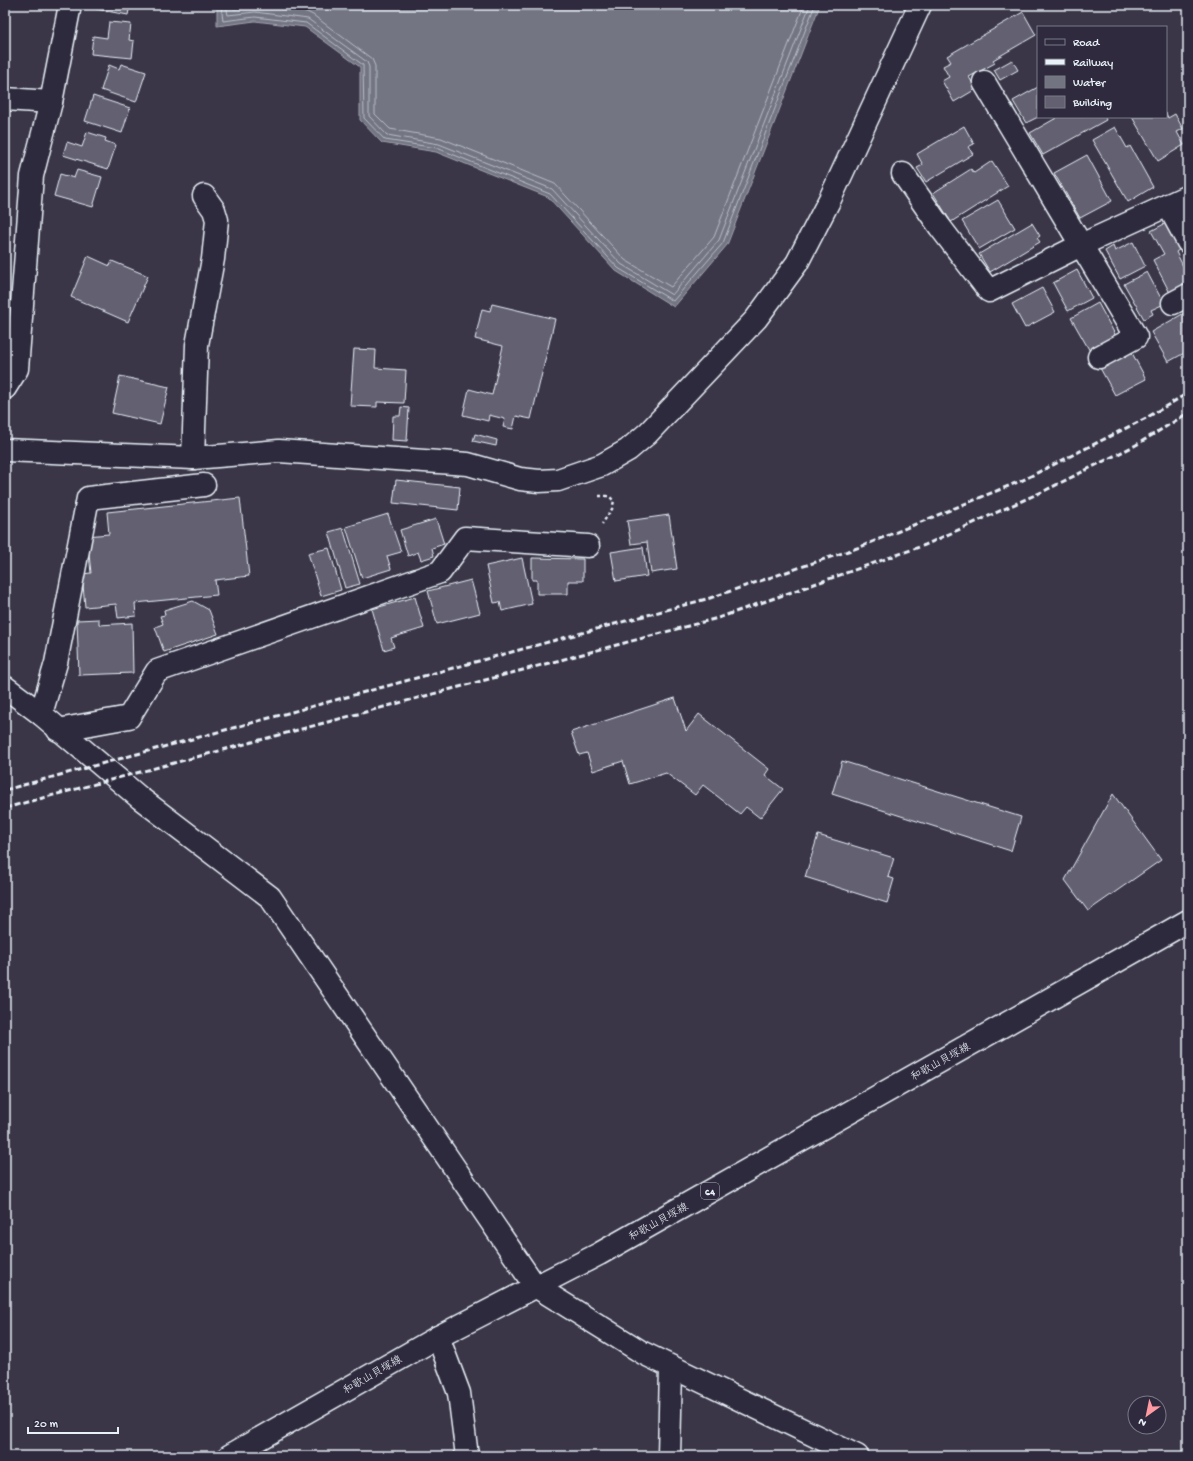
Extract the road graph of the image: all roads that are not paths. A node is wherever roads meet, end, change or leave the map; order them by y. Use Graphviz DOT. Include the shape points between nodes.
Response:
graph roads {
  1 [pos="70,5"];
  2 [pos="920,5"];
  3 [pos="984,82"];
  4 [pos="5,99"];
  5 [pos="52,102"];
  6 [pos="903,174"];
  7 [pos="204,196"];
  8 [pos="1188,196"];
  9 [pos="1168,205"];
  10 [pos="1188,242"];
  11 [pos="1081,244"];
  12 [pos="1099,357"];
  13 [pos="5,388"];
  14 [pos="5,450"];
  15 [pos="193,458"];
  16 [pos="204,485"];
  17 [pos="588,546"];
  18 [pos="5,687"];
  19 [pos="41,714"];
  20 [pos="58,730"];
  21 [pos="1188,921"];
  22 [pos="535,1286"];
  23 [pos="438,1337"];
  24 [pos="671,1367"];
  25 [pos="229,1456"];
  26 [pos="467,1456"];
  27 [pos="670,1456"];
  28 [pos="857,1456"];
  1 -- 5 [label="street"];
  2 -- 15 [label="street" via="830,200 788,276 771,301 741,336 648,433 628,450 602,465 580,473 558,480 539,481 520,479 468,464 287,452"];
  3 -- 11 [label="street"];
  4 -- 5 [label="street"];
  5 -- 13 [label="street" via="32,176 17,369"];
  6 -- 11 [label="street" via="989,291"];
  7 -- 15 [label="street" via="214,210 217,220 213,259 197,345"];
  8 -- 9 [label="street"];
  9 -- 10 [label="street"];
  9 -- 11 [label="street"];
  11 -- 12 [label="street" via="1136,337"];
  14 -- 15 [label="street"];
  16 -- 19 [label="street" via="88,498 56,663"];
  17 -- 20 [label="street" via="465,538 440,572 157,671 129,717"];
  18 -- 19 [label="street"];
  19 -- 20 [label="street"];
  20 -- 22 [label="street" via="140,798 270,897"];
  21 -- 22 [label="street, 和歌山貝塚線 / 64" via="599,1254"];
  22 -- 23 [label="street, 和歌山貝塚線 / 64"];
  22 -- 24 [label="street" via="643,1353"];
  23 -- 25 [label="street, 和歌山貝塚線 / 64"];
  23 -- 26 [label="street" via="459,1394"];
  24 -- 27 [label="street"];
  24 -- 28 [label="street"];
}
